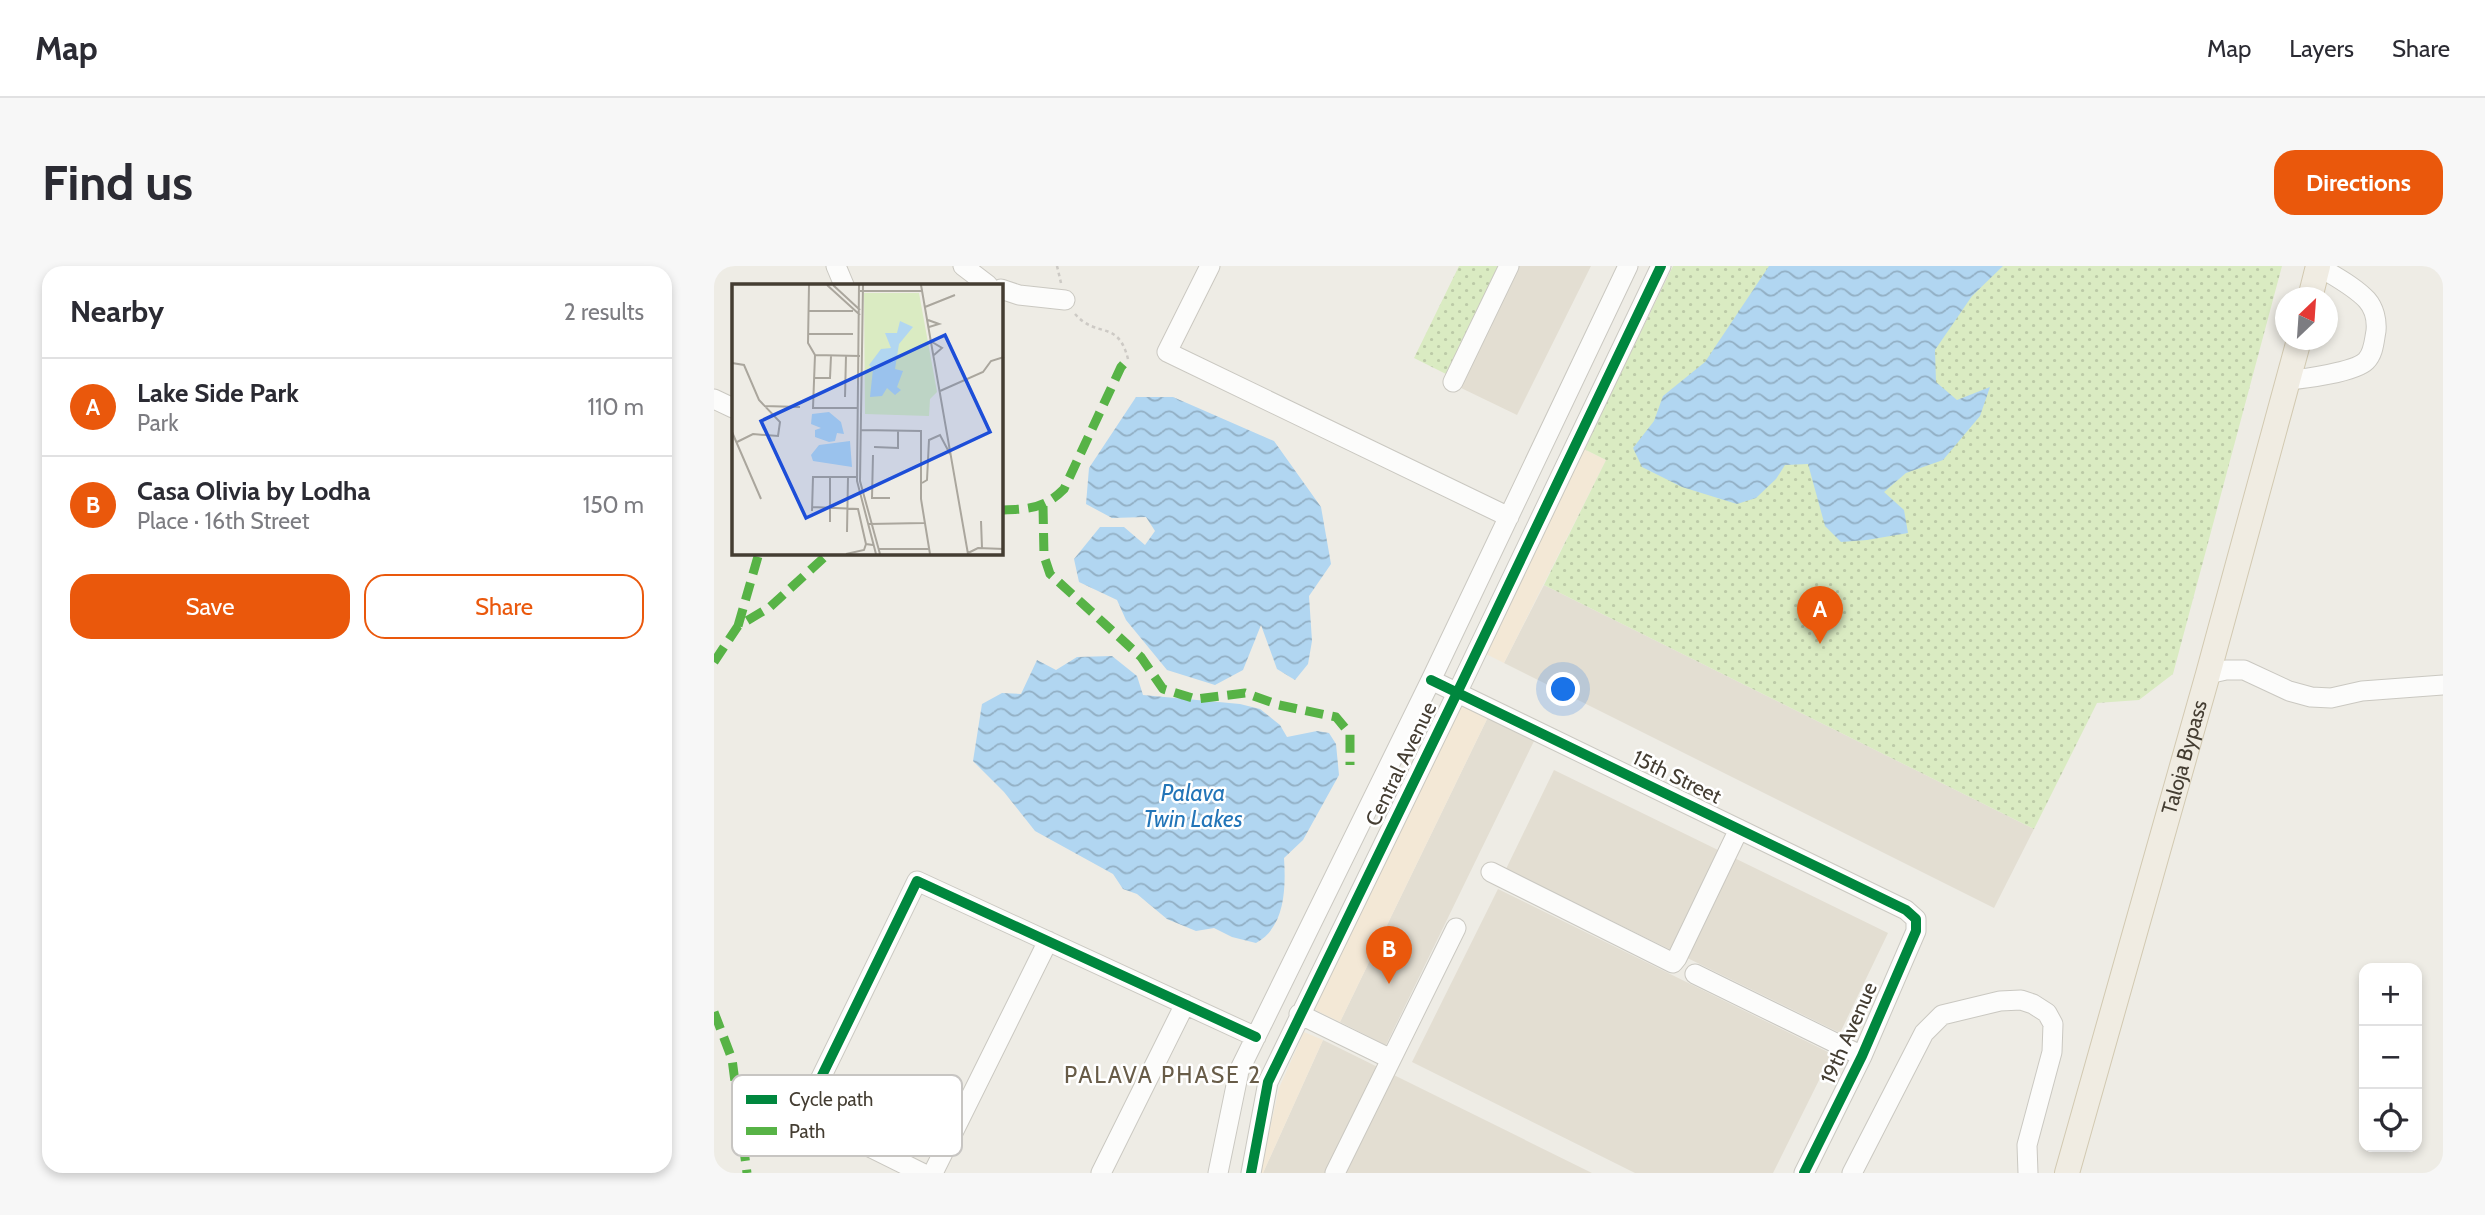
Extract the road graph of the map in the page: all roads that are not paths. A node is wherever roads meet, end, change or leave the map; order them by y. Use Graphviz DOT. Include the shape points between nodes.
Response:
graph roads {
  1 [pos="963,266"];
  2 [pos="1210,266"];
  3 [pos="1509,266"];
  4 [pos="1628,266"];
  5 [pos="1661,266"];
  6 [pos="2318,266"];
  7 [pos="987,284"];
  8 [pos="2312,287"];
  9 [pos="1003,290"];
  10 [pos="1065,300"];
  11 [pos="2296,350"];
  12 [pos="2288,380"];
  13 [pos="1453,382"];
  14 [pos="714,399"];
  15 [pos="732,408"];
  16 [pos="1509,517"];
  17 [pos="2208,674"];
  18 [pos="1430,680"];
  19 [pos="2443,685"];
  20 [pos="1457,693"];
  21 [pos="1739,829"];
  22 [pos="1491,872"];
  23 [pos="1906,910"];
  24 [pos="1456,928"];
  25 [pos="1048,941"];
  26 [pos="1695,974"];
  27 [pos="1185,1004"];
  28 [pos="1300,1014"];
  29 [pos="1256,1037"];
  30 [pos="1862,1056"];
  31 [pos="1391,1059"];
  32 [pos="822,1075"];
  33 [pos="962,1114"];
  34 [pos="888,1156"];
  35 [pos="941,1156"];
  36 [pos="922,1173"];
  37 [pos="933,1173"];
  38 [pos="1101,1173"];
  39 [pos="1218,1173"];
  40 [pos="1251,1173"];
  41 [pos="1335,1173"];
  42 [pos="1804,1173"];
  43 [pos="1852,1173"];
  44 [pos="2028,1173"];
  45 [pos="2067,1173"];
  1 -- 7 [label="street"];
  2 -- 16 [label="street" via="1167,352"];
  3 -- 13 [label="street"];
  4 -- 16 [label="street, Central Avenue"];
  5 -- 20 [label="street, Central Avenue"];
  6 -- 8 [label="main road"];
  6 -- 12 [label="street" via="2367,300 2374,310 2377,324 2372,353 2365,363 2351,368"];
  9 -- 10 [label="street"];
  11 -- 12 [label="main road, Taloja Bypass"];
  12 -- 17 [label="main road, Taloja Bypass"];
  14 -- 15 [label="street"];
  16 -- 18 [label="street, Central Avenue"];
  17 -- 19 [label="street" via="2244,670 2289,691 2331,698"];
  17 -- 45 [label="main road, Taloja Bypass"];
  18 -- 20 [label="street, 15th Street"];
  18 -- 29 [label="street, Central Avenue"];
  20 -- 21 [label="street, 15th Street"];
  20 -- 28 [label="street, Central Avenue"];
  21 -- 22 [label="street" via="1673,963"];
  21 -- 23 [label="street, 15th Street"];
  23 -- 30 [label="street, 19th Avenue" via="1916,919 1916,932"];
  24 -- 31 [label="street"];
  25 -- 27 [label="street"];
  25 -- 32 [label="street" via="917,881"];
  25 -- 33 [label="street"];
  26 -- 30 [label="street"];
  27 -- 29 [label="street"];
  27 -- 38 [label="street"];
  28 -- 31 [label="street"];
  28 -- 40 [label="street, Central Avenue" via="1268,1082"];
  29 -- 39 [label="street, Central Avenue" via="1240,1071"];
  30 -- 42 [label="street, 19th Avenue"];
  31 -- 41 [label="street"];
  34 -- 36 [label="street"];
  35 -- 37 [label="street"];
  43 -- 44 [label="street" via="1924,1033 1942,1015 2021,1000 2047,1013 2053,1024 2052,1052 2027,1145"];
}
